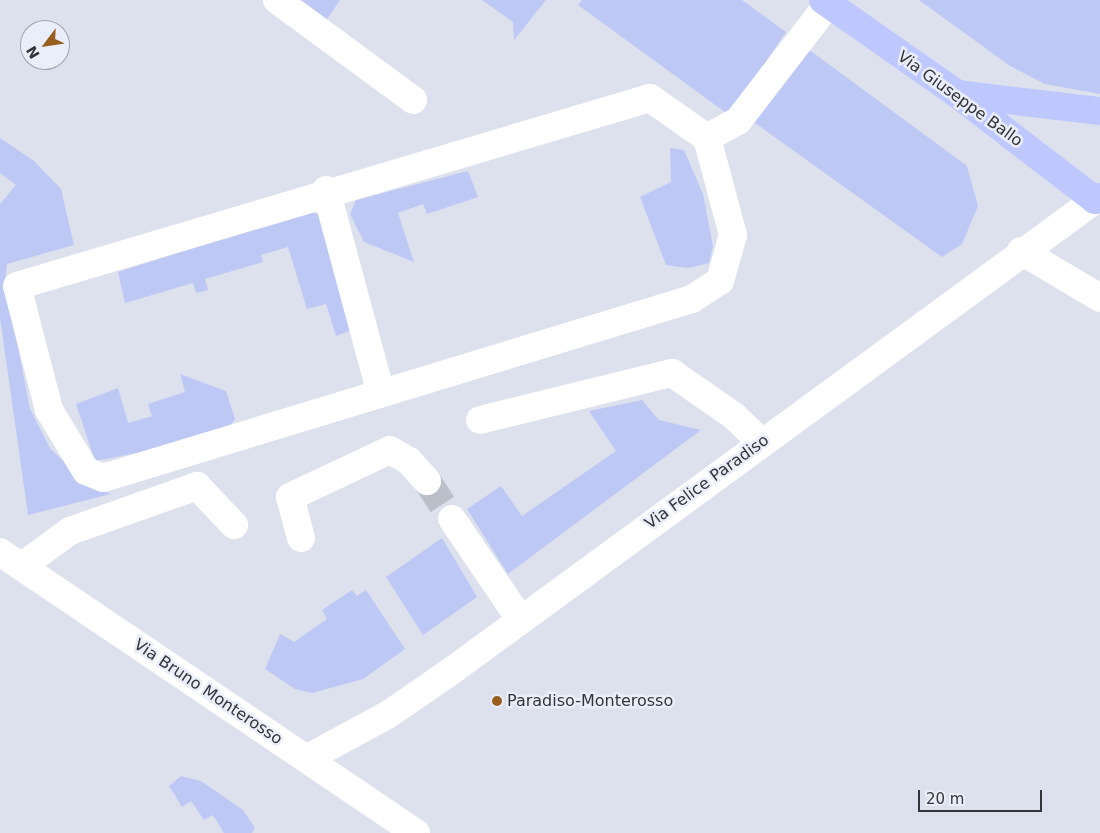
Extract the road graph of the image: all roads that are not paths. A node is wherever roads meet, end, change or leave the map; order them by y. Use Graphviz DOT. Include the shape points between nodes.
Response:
graph roads {
  1 [pos="277,0"];
  2 [pos="826,2"];
  3 [pos="957,94"];
  4 [pos="413,100"];
  5 [pos="1100,111"];
  6 [pos="708,138"];
  7 [pos="326,190"];
  8 [pos="1098,199"];
  9 [pos="1021,251"];
  10 [pos="1100,298"];
  11 [pos="381,394"];
  12 [pos="480,420"];
  13 [pos="761,442"];
  14 [pos="427,481"];
  15 [pos="452,519"];
  16 [pos="234,525"];
  17 [pos="301,538"];
  18 [pos="11,559"];
  19 [pos="520,619"];
  20 [pos="308,758"];
  21 [pos="416,833"];
  1 -- 4 [label="street"];
  2 -- 3 [label="main road, Via Giuseppe Ballo"];
  2 -- 6 [label="street" via="738,122"];
  3 -- 5 [label="main road"];
  3 -- 8 [label="main road, Via Giuseppe Ballo"];
  6 -- 7 [label="street" via="650,98"];
  6 -- 11 [label="street" via="733,235 720,281 692,299"];
  7 -- 11 [label="street"];
  7 -- 11 [label="street" via="17,286 49,410 86,471 103,478"];
  8 -- 9 [label="street, Via Felice Paradiso"];
  9 -- 10 [label="street"];
  9 -- 13 [label="street, Via Felice Paradiso"];
  12 -- 13 [label="street" via="672,373 734,416"];
  13 -- 19 [label="street, Via Felice Paradiso"];
  14 -- 17 [label="street" via="408,461 390,450 290,497"];
  15 -- 19 [label="street"];
  16 -- 18 [label="street" via="197,486 70,531"];
  18 -- 20 [label="street, Via Bruno Monterosso"];
  19 -- 20 [label="street, Via Felice Paradiso" via="389,714"];
  20 -- 21 [label="street, Via Bruno Monterosso"];
}
